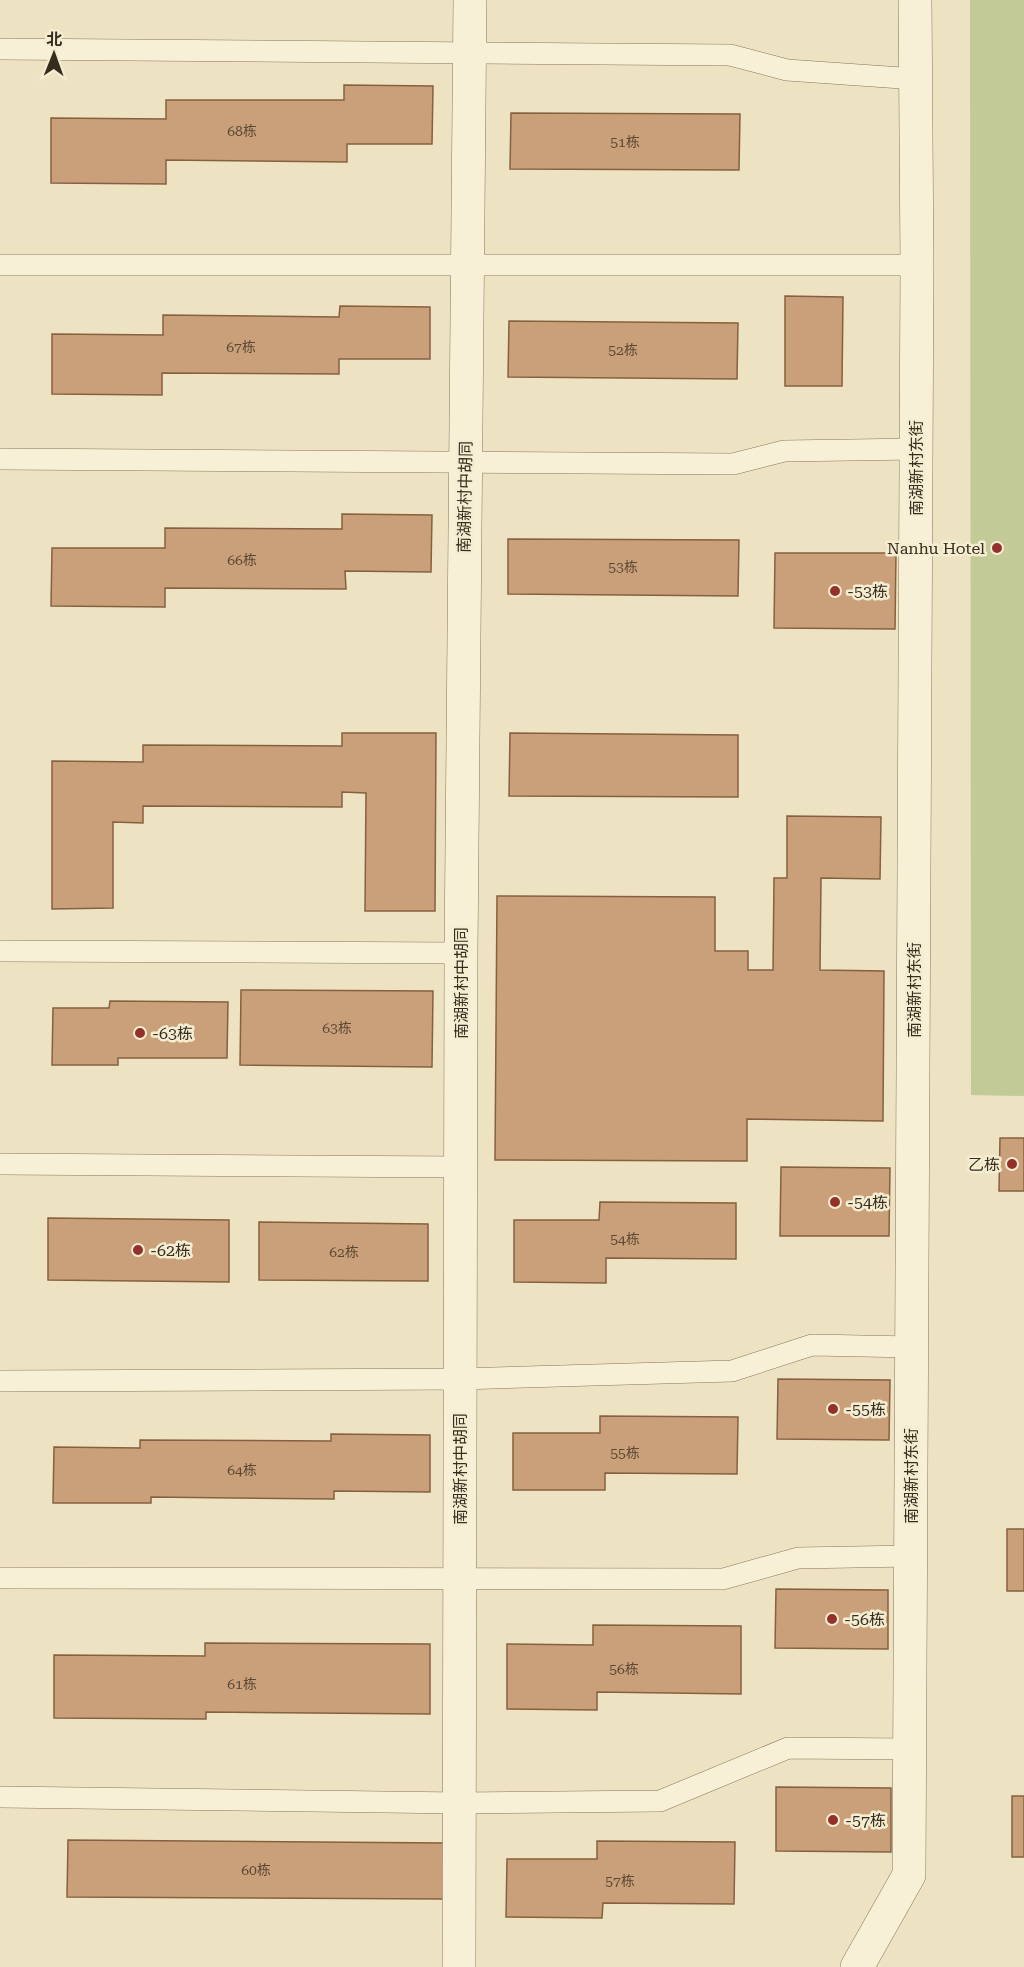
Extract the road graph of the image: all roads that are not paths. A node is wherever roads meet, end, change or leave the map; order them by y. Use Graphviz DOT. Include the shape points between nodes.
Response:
graph roads {
  1 [pos="470,0"];
  2 [pos="915,0"];
  3 [pos="0,49"];
  4 [pos="469,51"];
  5 [pos="916,79"];
  6 [pos="918,265"];
  7 [pos="0,266"];
  8 [pos="468,267"];
  9 [pos="916,449"];
  10 [pos="0,459"];
  11 [pos="465,461"];
  12 [pos="0,951"];
  13 [pos="461,953"];
  14 [pos="0,1164"];
  15 [pos="461,1167"];
  16 [pos="912,1347"];
  17 [pos="460,1379"];
  18 [pos="0,1381"];
  19 [pos="911,1556"];
  20 [pos="0,1578"];
  21 [pos="460,1579"];
  22 [pos="909,1749"];
  23 [pos="0,1797"];
  24 [pos="459,1803"];
  25 [pos="459,1967"];
  26 [pos="857,1967"];
  1 -- 4 [label="street, 南湖新村中胡同"];
  2 -- 5 [label="street, 南湖新村东街"];
  3 -- 4 [label="lane"];
  4 -- 5 [label="lane" via="730,55 787,70"];
  4 -- 8 [label="street, 南湖新村中胡同"];
  5 -- 6 [label="street, 南湖新村东街"];
  6 -- 8 [label="lane"];
  6 -- 9 [label="street, 南湖新村东街"];
  7 -- 8 [label="lane"];
  8 -- 11 [label="street, 南湖新村中胡同"];
  9 -- 11 [label="lane" via="784,451 733,464"];
  9 -- 16 [label="street, 南湖新村东街"];
  10 -- 11 [label="lane"];
  11 -- 13 [label="street, 南湖新村中胡同"];
  12 -- 13 [label="lane"];
  13 -- 15 [label="street, 南湖新村中胡同"];
  14 -- 15 [label="lane"];
  15 -- 17 [label="street, 南湖新村中胡同"];
  16 -- 17 [label="lane" via="812,1345 732,1371"];
  16 -- 19 [label="street, 南湖新村东街"];
  17 -- 18 [label="lane"];
  17 -- 21 [label="street, 南湖新村中胡同"];
  19 -- 21 [label="lane" via="798,1558 723,1579"];
  19 -- 22 [label="street, 南湖新村东街"];
  20 -- 21 [label="lane"];
  21 -- 24 [label="street, 南湖新村中胡同"];
  22 -- 24 [label="lane" via="788,1748 660,1801"];
  22 -- 26 [label="street, 南湖新村东街" via="909,1875"];
  23 -- 24 [label="lane"];
  24 -- 25 [label="street, 南湖新村中胡同"];
}
